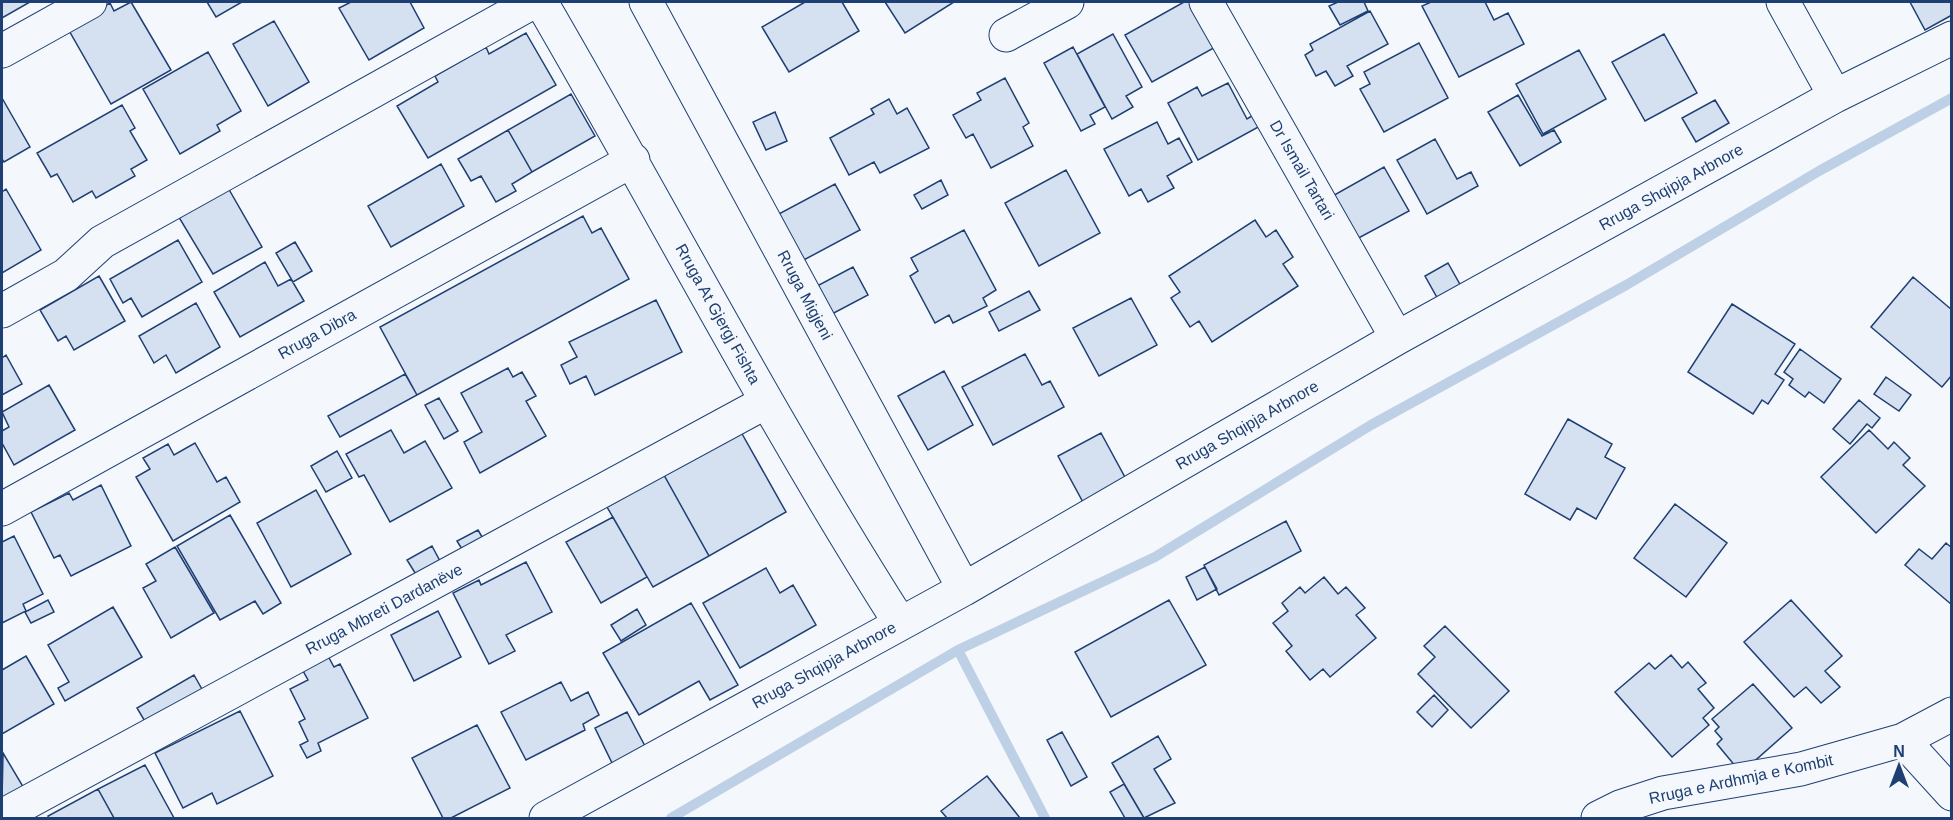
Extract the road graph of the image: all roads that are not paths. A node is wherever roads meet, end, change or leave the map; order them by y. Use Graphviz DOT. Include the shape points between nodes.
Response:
graph roads {
  1 [pos="90,2"];
  2 [pos="533,2"];
  3 [pos="541,2"];
  4 [pos="646,2"];
  5 [pos="1067,2"];
  6 [pos="1206,2"];
  7 [pos="1783,2"];
  8 [pos="1006,35"];
  9 [pos="1952,38"];
  10 [pos="2,51"];
  11 [pos="1835,96"];
  12 [pos="633,160"];
  13 [pos="2,311"];
  14 [pos="1397,338"];
  15 [pos="766,402"];
  16 [pos="2,508"];
  17 [pos="964,589"];
  18 [pos="900,623"];
  19 [pos="1952,714"];
  20 [pos="1903,740"];
  21 [pos="1952,794"];
  22 [pos="2,816"];
  23 [pos="546,819"];
  24 [pos="1598,819"];
  1 -- 10 [label="street"];
  2 -- 13 [label="street" via="102,242 66,275"];
  3 -- 12 [label="street, Rruga At Gjergj Fishta"];
  4 -- 17 [label="street, Rruga Migjeni"];
  5 -- 8 [label="street"];
  6 -- 14 [label="street, Dr Ismail Tartari"];
  7 -- 11 [label="street"];
  9 -- 11 [label="street, Rruga Shqipja Arbnore"];
  11 -- 14 [label="street, Rruga Shqipja Arbnore"];
  12 -- 15 [label="street, Rruga At Gjergj Fishta"];
  12 -- 16 [label="street, Rruga Dibra"];
  14 -- 17 [label="street, Rruga Shqipja Arbnore"];
  15 -- 18 [label="street, Rruga At Gjergj Fishta"];
  15 -- 22 [label="street, Rruga Mbreti Dardanëve"];
  17 -- 18 [label="street, Rruga Shqipja Arbnore"];
  18 -- 23 [label="street, Rruga Shqipja Arbnore"];
  19 -- 20 [label="street, Rruga e Ardhmja e Kombit"];
  20 -- 21 [label="street"];
  20 -- 24 [label="street, Rruga e Ardhmja e Kombit" via="1801,770 1663,793"];
}
